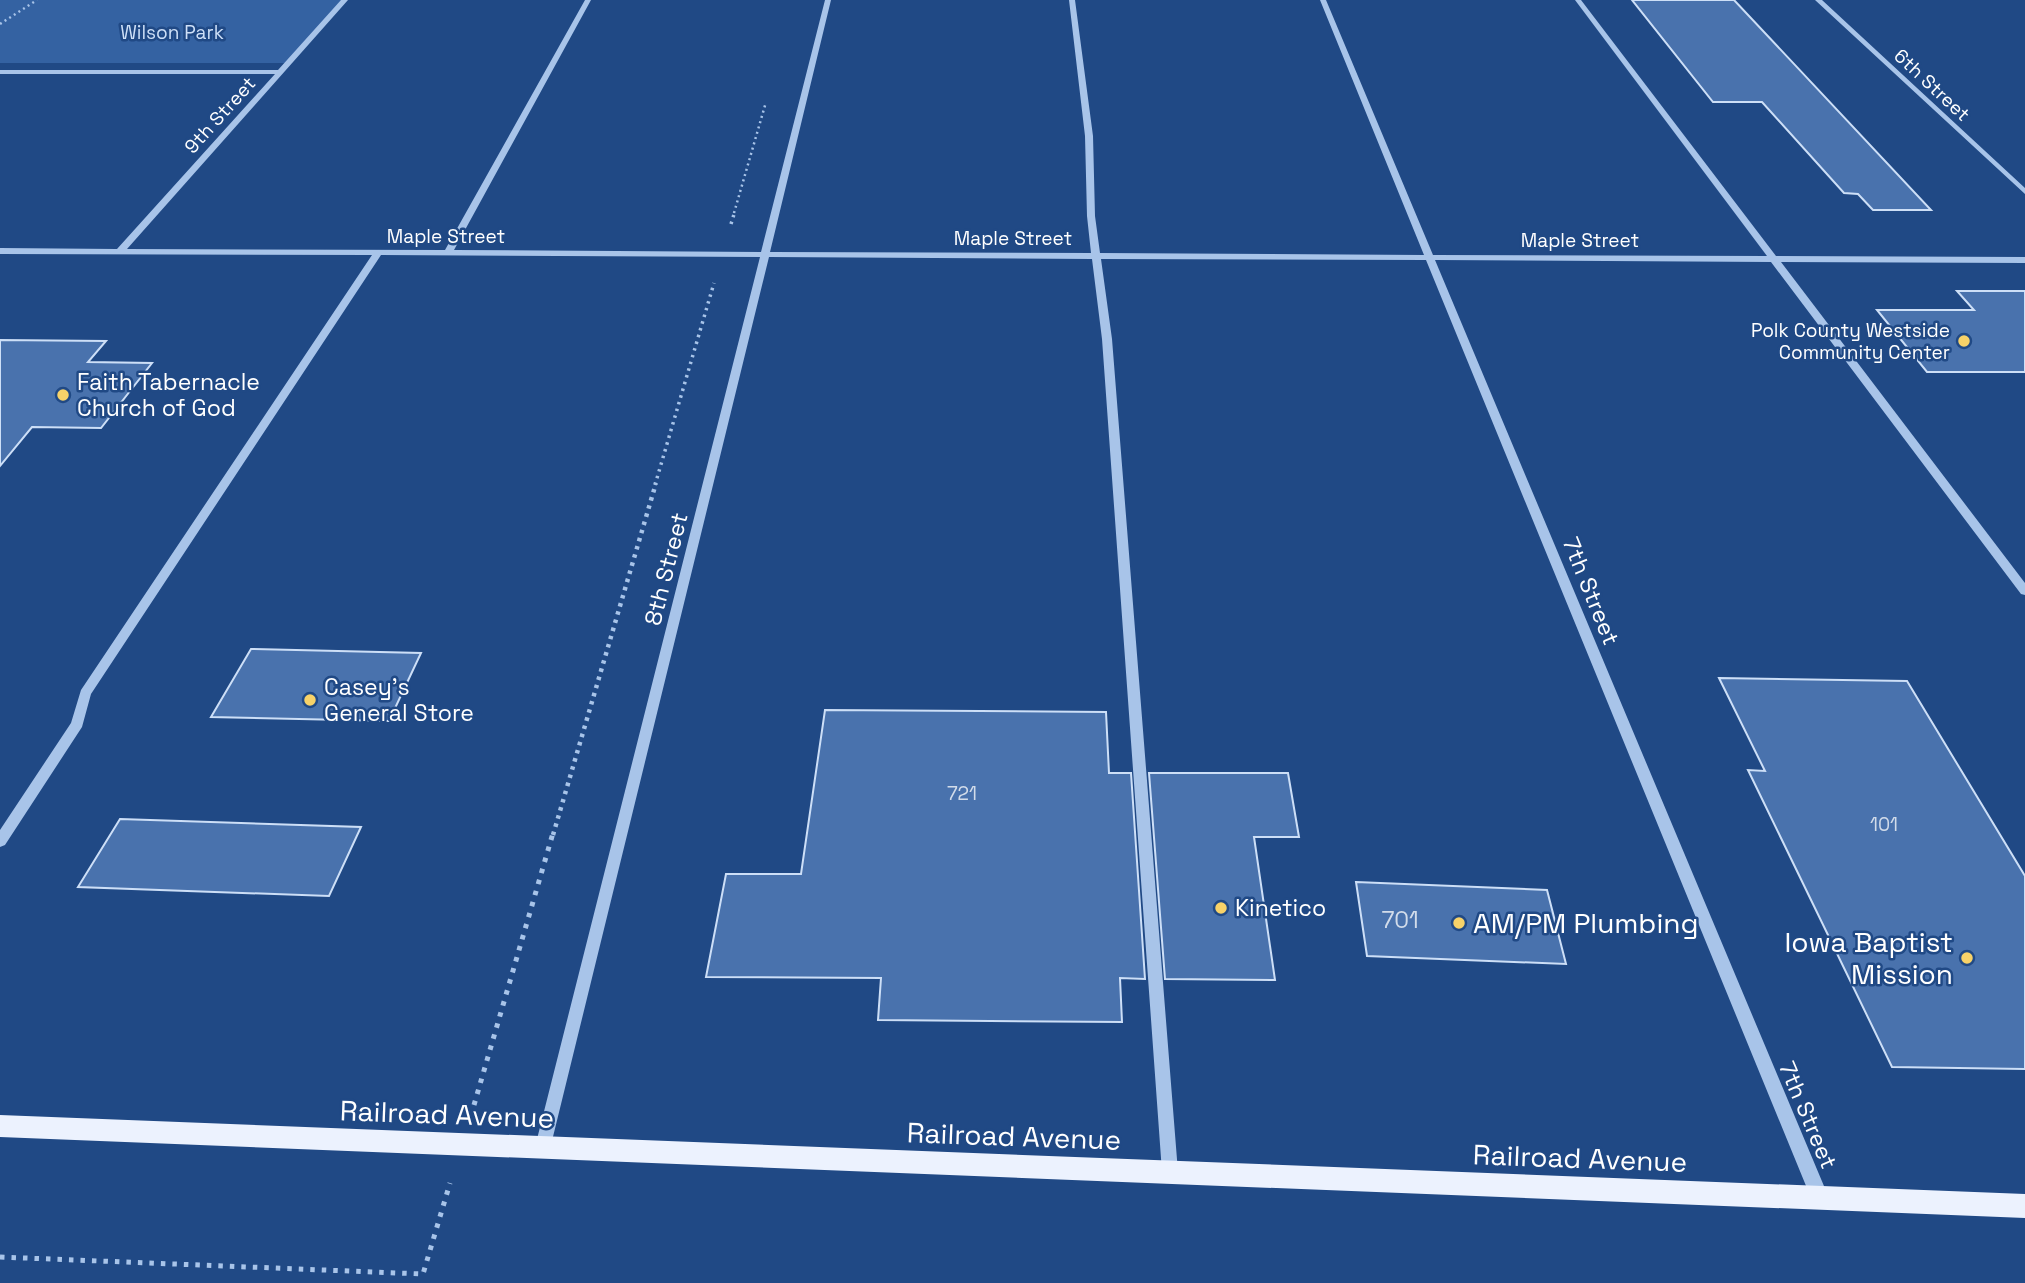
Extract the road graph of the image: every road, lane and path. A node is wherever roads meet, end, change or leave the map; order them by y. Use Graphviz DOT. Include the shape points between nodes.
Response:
graph roads {
  1 [pos="37,0"];
  2 [pos="345,0"];
  3 [pos="588,0"];
  4 [pos="828,0"];
  5 [pos="1072,0"];
  6 [pos="1323,0"];
  7 [pos="1578,0"];
  8 [pos="1818,0"];
  9 [pos="0,24"];
  10 [pos="0,72"];
  11 [pos="280,72"];
  12 [pos="766,102"];
  13 [pos="2025,192"];
  14 [pos="730,229"];
  15 [pos="0,251"];
  16 [pos="119,252"];
  17 [pos="378,253"];
  18 [pos="448,253"];
  19 [pos="765,254"];
  20 [pos="1098,256"];
  21 [pos="1430,257"];
  22 [pos="1774,259"];
  23 [pos="2025,260"];
  24 [pos="714,282"];
  25 [pos="2025,591"];
  26 [pos="0,841"];
  27 [pos="494,1038"];
  28 [pos="0,1126"];
  29 [pos="543,1147"];
  30 [pos="1170,1172"];
  31 [pos="1820,1198"];
  32 [pos="2025,1206"];
  33 [pos="0,1257"];
  34 [pos="423,1274"];
  1 -- 9 [label="path"];
  2 -- 11 [label="street, 9th Street"];
  3 -- 18 [label="street"];
  4 -- 19 [label="street, 8th Street"];
  5 -- 20 [label="street"];
  6 -- 21 [label="street, 7th Street"];
  7 -- 22 [label="street"];
  8 -- 13 [label="street, 6th Street"];
  10 -- 11 [label="street"];
  11 -- 16 [label="street, 9th Street"];
  12 -- 14 [label="path"];
  15 -- 16 [label="street, Maple Street"];
  16 -- 17 [label="street, Maple Street"];
  17 -- 18 [label="street, Maple Street"];
  17 -- 26 [label="street" via="85,693 77,724"];
  18 -- 19 [label="street, Maple Street"];
  19 -- 20 [label="street, Maple Street"];
  19 -- 29 [label="street, 8th Street"];
  20 -- 21 [label="street, Maple Street"];
  20 -- 30 [label="street"];
  21 -- 22 [label="street, Maple Street"];
  21 -- 31 [label="street, 7th Street"];
  22 -- 23 [label="street, Maple Street"];
  22 -- 25 [label="street"];
  24 -- 27 [label="path"];
  28 -- 29 [label="main road, Railroad Avenue"];
  29 -- 30 [label="main road, Railroad Avenue"];
  30 -- 31 [label="main road, Railroad Avenue"];
  31 -- 32 [label="main road, Railroad Avenue"];
  33 -- 34 [label="path"];
}
